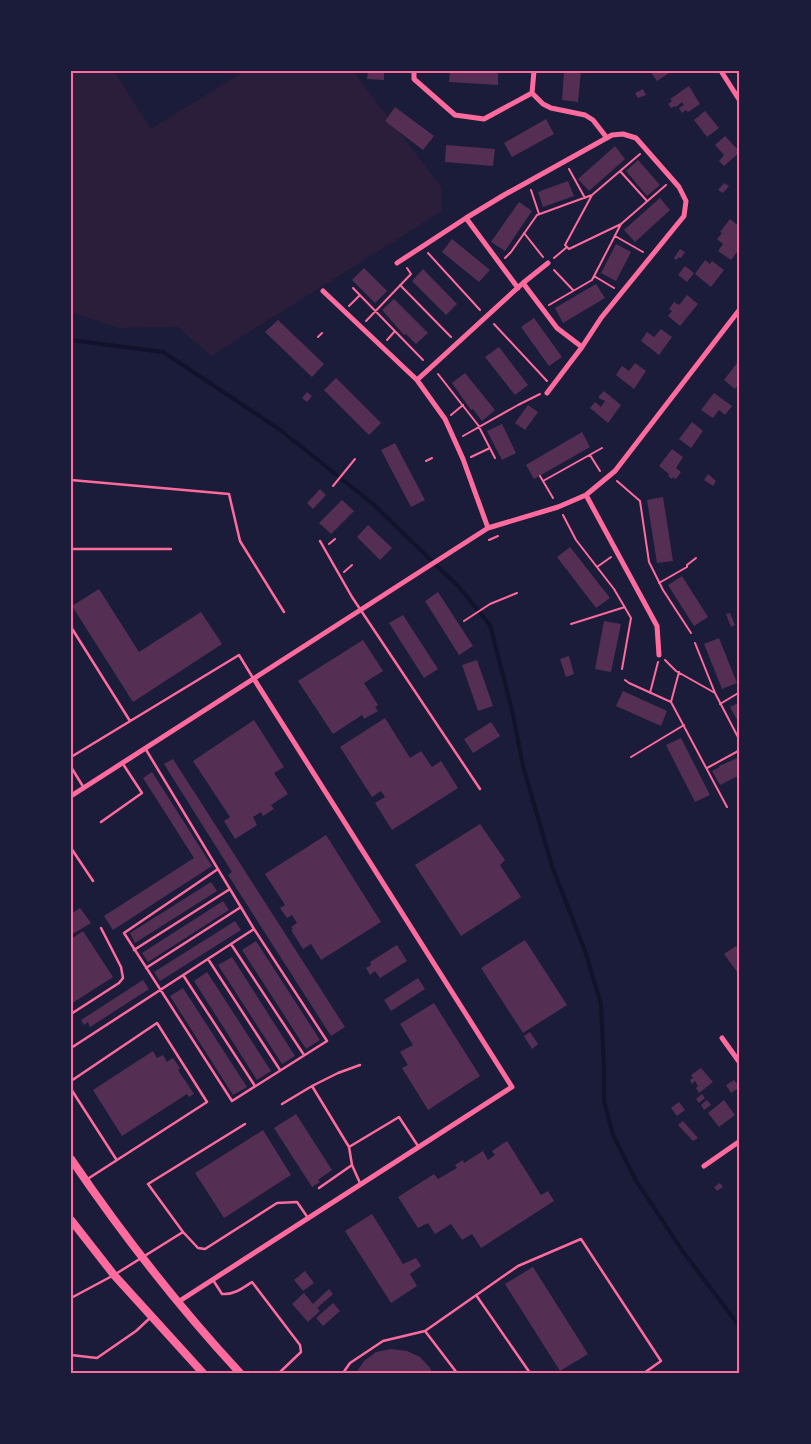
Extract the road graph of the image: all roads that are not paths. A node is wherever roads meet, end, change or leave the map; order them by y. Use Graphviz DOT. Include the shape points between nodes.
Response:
graph roads {
  1 [pos="414,71"];
  2 [pos="534,71"];
  3 [pos="721,71"];
  4 [pos="532,93"];
  5 [pos="740,101"];
  6 [pos="607,138"];
  7 [pos="466,218"];
  8 [pos="397,263"];
  9 [pos="548,263"];
  10 [pos="523,284"];
  11 [pos="518,288"];
  12 [pos="323,291"];
  13 [pos="740,309"];
  14 [pos="582,347"];
  15 [pos="417,380"];
  16 [pos="547,393"];
  17 [pos="71,480"];
  18 [pos="586,495"];
  19 [pos="488,528"];
  20 [pos="320,541"];
  21 [pos="71,549"];
  22 [pos="171,549"];
  23 [pos="360,609"];
  24 [pos="284,612"];
  25 [pos="71,627"];
  26 [pos="659,655"];
  27 [pos="254,679"];
  28 [pos="130,721"];
  29 [pos="145,748"];
  30 [pos="71,757"];
  31 [pos="122,763"];
  32 [pos="71,767"];
  33 [pos="84,788"];
  34 [pos="480,789"];
  35 [pos="71,796"];
  36 [pos="101,822"];
  37 [pos="71,848"];
  38 [pos="218,869"];
  39 [pos="93,881"];
  40 [pos="230,889"];
  41 [pos="241,907"];
  42 [pos="101,928"];
  43 [pos="254,929"];
  44 [pos="231,944"];
  45 [pos="134,950"];
  46 [pos="208,959"];
  47 [pos="146,968"];
  48 [pos="183,976"];
  49 [pos="160,991"];
  50 [pos="71,1014"];
  51 [pos="722,1038"];
  52 [pos="71,1048"];
  53 [pos="304,1055"];
  54 [pos="740,1063"];
  55 [pos="360,1064"];
  56 [pos="280,1070"];
  57 [pos="71,1081"];
  58 [pos="255,1086"];
  59 [pos="312,1086"];
  60 [pos="71,1089"];
  61 [pos="282,1104"];
  62 [pos="244,1124"];
  63 [pos="740,1141"];
  64 [pos="349,1147"];
  65 [pos="419,1147"];
  66 [pos="71,1159"];
  67 [pos="117,1160"];
  68 [pos="352,1165"];
  69 [pos="704,1166"];
  70 [pos="86,1180"];
  71 [pos="361,1185"];
  72 [pos="319,1188"];
  73 [pos="308,1218"];
  74 [pos="71,1220"];
  75 [pos="183,1232"];
  76 [pos="141,1258"];
  77 [pos="114,1275"];
  78 [pos="212,1280"];
  79 [pos="476,1295"];
  80 [pos="71,1298"];
  81 [pos="178,1302"];
  82 [pos="151,1317"];
  83 [pos="425,1330"];
  84 [pos="71,1355"];
  85 [pos="203,1373"];
  86 [pos="240,1373"];
  87 [pos="279,1373"];
  88 [pos="343,1373"];
  89 [pos="458,1373"];
  90 [pos="530,1373"];
  91 [pos="644,1373"];
  1 -- 4 [label="street" via="414,79 455,115 484,119"];
  2 -- 4 [label="street"];
  3 -- 5 [label="street"];
  4 -- 6 [label="street" via="551,108 585,114"];
  6 -- 7 [label="street"];
  6 -- 14 [label="street" via="623,134 636,138 679,187 686,201 684,216 601,318"];
  7 -- 8 [label="street"];
  7 -- 11 [label="street"];
  9 -- 10 [label="street"];
  10 -- 11 [label="street"];
  10 -- 14 [label="street" via="557,328"];
  11 -- 15 [label="street"];
  12 -- 15 [label="street"];
  13 -- 18 [label="street" via="615,471"];
  14 -- 16 [label="street"];
  15 -- 19 [label="street" via="445,419"];
  17 -- 24 [label="lane" via="229,494 240,541"];
  18 -- 19 [label="street"];
  18 -- 26 [label="street" via="657,626"];
  19 -- 23 [label="street"];
  20 -- 23 [label="lane"];
  21 -- 22 [label="lane"];
  23 -- 27 [label="street"];
  23 -- 34 [label="lane"];
  25 -- 28 [label="lane"];
  27 -- 28 [label="lane" via="239,655"];
  27 -- 29 [label="street"];
  27 -- 65 [label="street" via="512,1087"];
  28 -- 30 [label="lane"];
  29 -- 31 [label="street"];
  29 -- 38 [label="lane"];
  31 -- 33 [label="street"];
  31 -- 36 [label="lane" via="142,794"];
  32 -- 33 [label="lane"];
  33 -- 35 [label="street"];
  37 -- 39 [label="lane"];
  38 -- 40 [label="lane"];
  38 -- 45 [label="lane" via="124,932"];
  40 -- 41 [label="lane"];
  40 -- 45 [label="lane"];
  41 -- 43 [label="lane"];
  41 -- 47 [label="lane"];
  42 -- 50 [label="lane" via="121,966 123,978"];
  43 -- 44 [label="lane"];
  43 -- 53 [label="lane" via="327,1041"];
  44 -- 46 [label="lane"];
  44 -- 53 [label="lane"];
  45 -- 47 [label="lane"];
  46 -- 48 [label="lane"];
  46 -- 56 [label="lane"];
  47 -- 49 [label="lane"];
  48 -- 49 [label="lane"];
  48 -- 58 [label="lane"];
  49 -- 52 [label="lane"];
  49 -- 58 [label="lane" via="232,1101"];
  51 -- 54 [label="street"];
  53 -- 56 [label="lane"];
  55 -- 59 [label="lane"];
  56 -- 58 [label="lane"];
  57 -- 67 [label="lane" via="157,1023 207,1102"];
  59 -- 61 [label="lane"];
  59 -- 64 [label="lane"];
  60 -- 67 [label="lane"];
  62 -- 75 [label="lane" via="148,1184"];
  63 -- 69 [label="street"];
  64 -- 65 [label="lane" via="399,1116"];
  64 -- 68 [label="lane"];
  65 -- 71 [label="street"];
  66 -- 70 [label="main road"];
  67 -- 70 [label="lane"];
  68 -- 71 [label="lane"];
  68 -- 72 [label="lane"];
  70 -- 76 [label="main road"];
  71 -- 73 [label="street"];
  73 -- 75 [label="lane" via="297,1202 276,1203 205,1249 198,1248"];
  73 -- 78 [label="street"];
  74 -- 77 [label="main road"];
  75 -- 76 [label="lane"];
  76 -- 77 [label="lane"];
  76 -- 81 [label="main road"];
  77 -- 80 [label="lane"];
  77 -- 82 [label="main road"];
  78 -- 81 [label="street"];
  78 -- 87 [label="lane" via="222,1294 234,1293 252,1282 300,1345 301,1352"];
  79 -- 83 [label="lane"];
  79 -- 90 [label="lane"];
  79 -- 91 [label="lane" via="518,1266 581,1240 661,1361"];
  81 -- 86 [label="main road"];
  82 -- 84 [label="lane" via="97,1358"];
  82 -- 85 [label="main road"];
  83 -- 88 [label="lane" via="383,1341 350,1363"];
  83 -- 89 [label="lane"];
}
